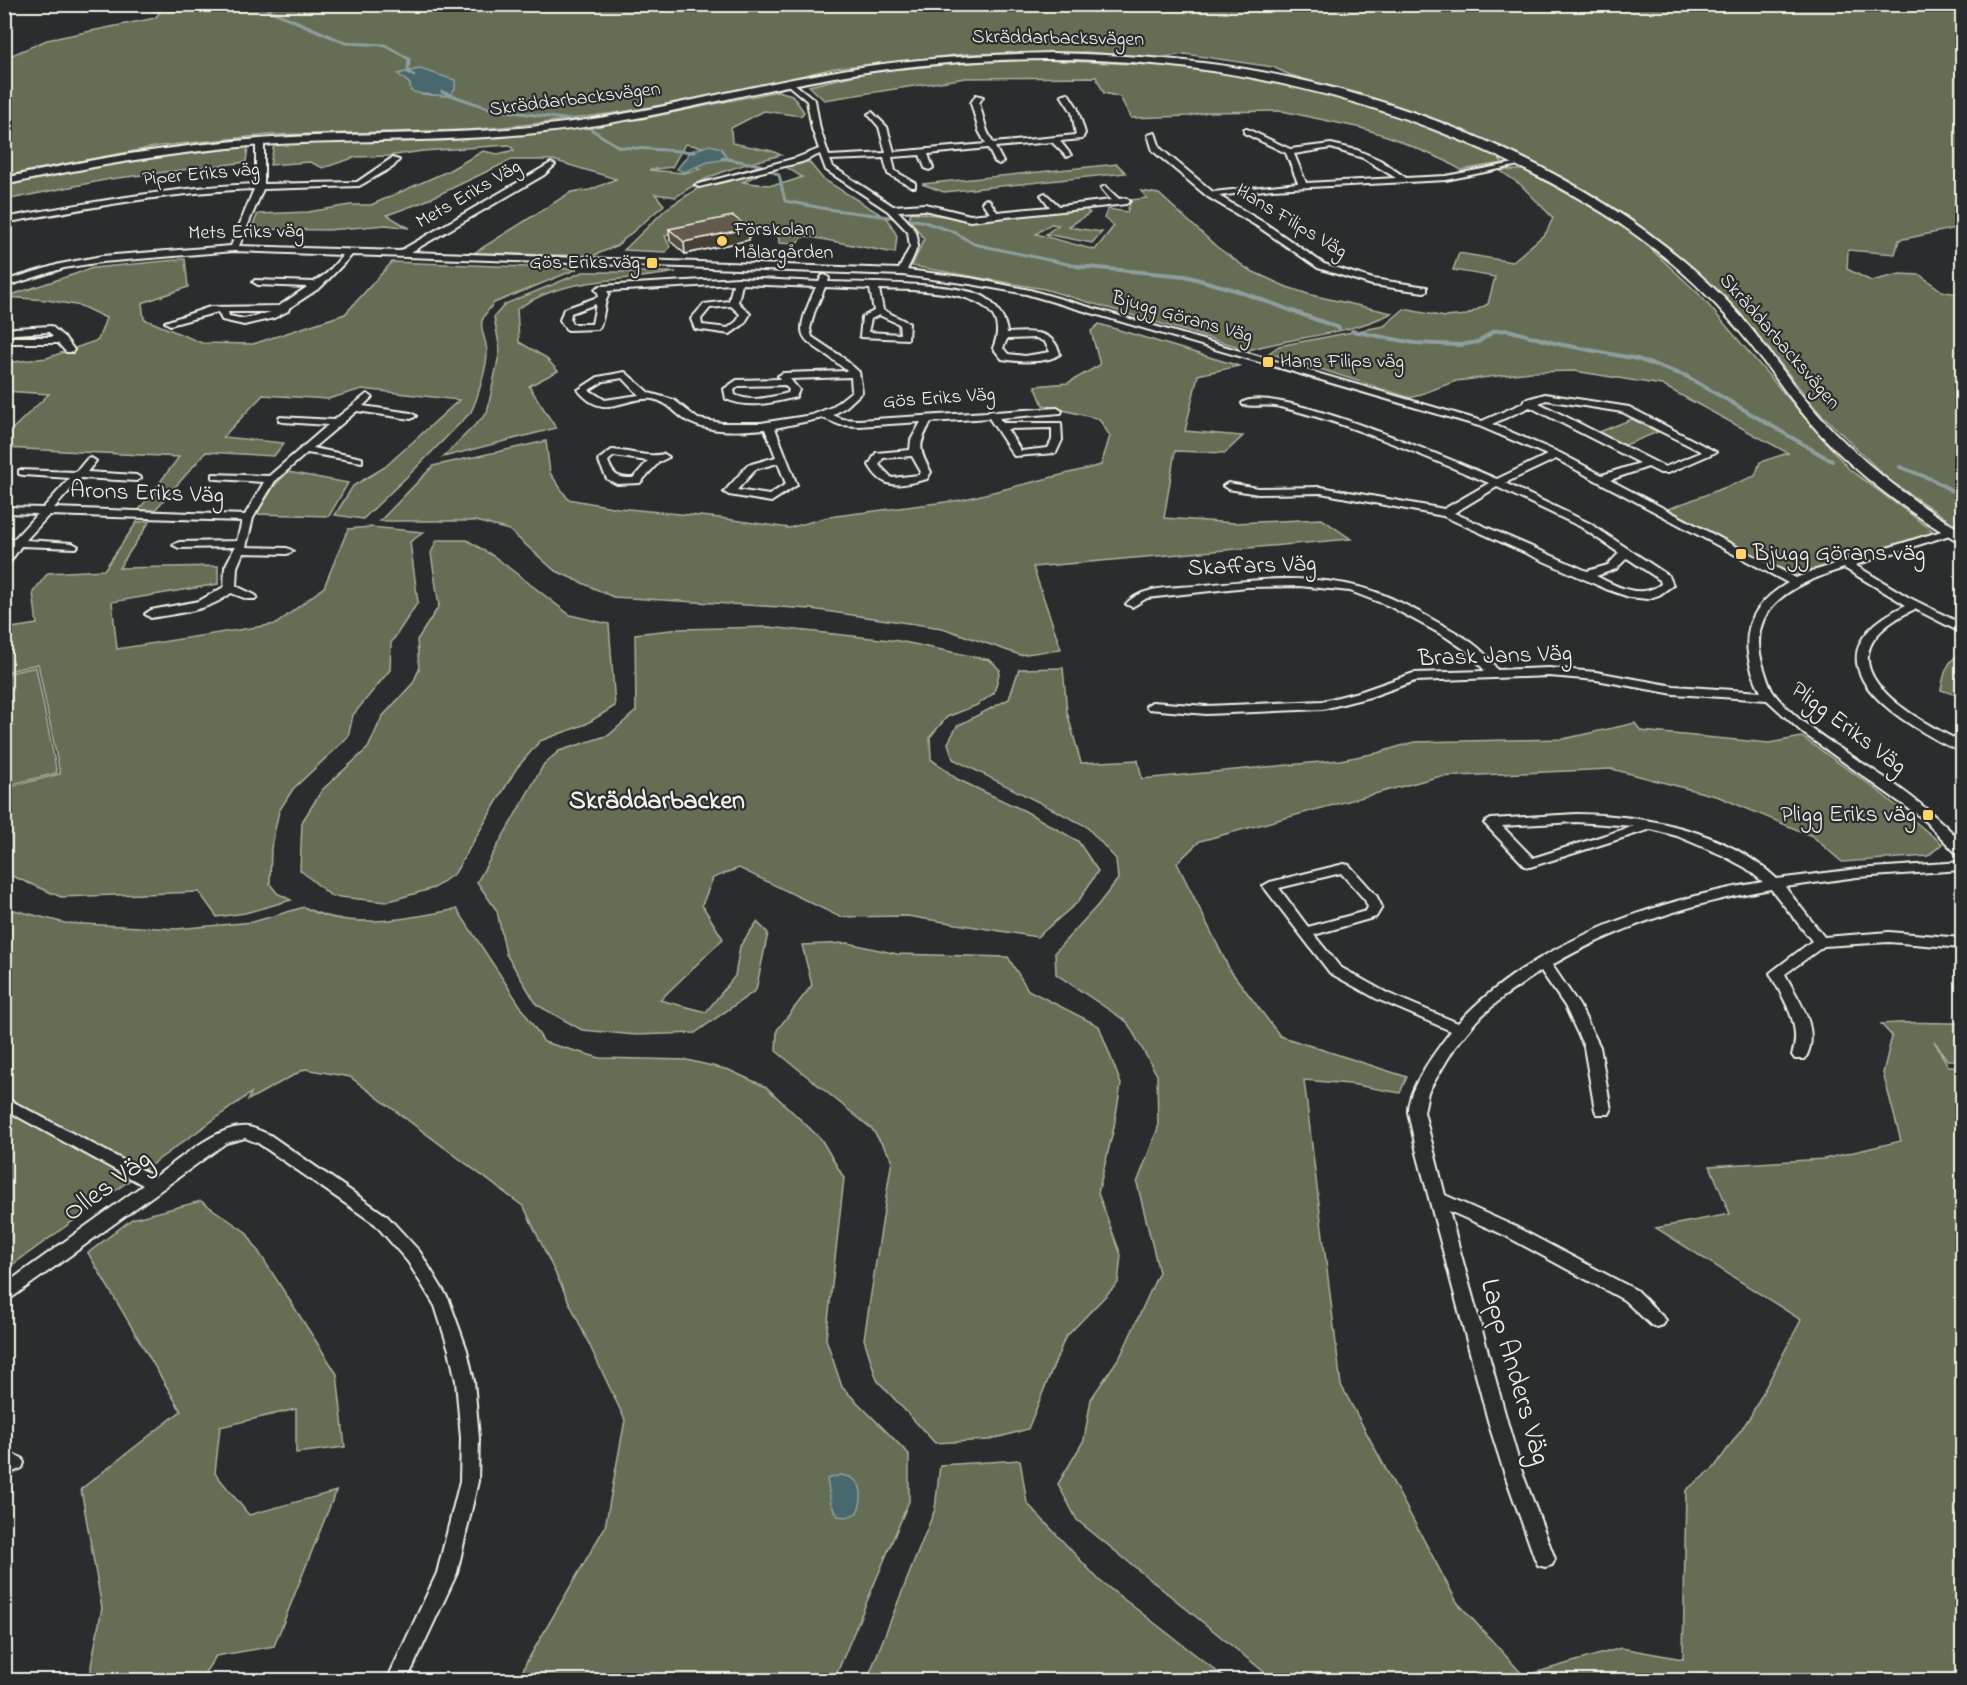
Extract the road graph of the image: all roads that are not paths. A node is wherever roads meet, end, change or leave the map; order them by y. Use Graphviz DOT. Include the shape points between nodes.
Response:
graph roads {
  1 [pos="791,83"];
  2 [pos="1065,96"];
  3 [pos="979,97"];
  4 [pos="872,114"];
  5 [pos="1247,131"];
  6 [pos="1152,135"];
  7 [pos="1055,140"];
  8 [pos="260,142"];
  9 [pos="989,146"];
  10 [pos="1289,151"];
  11 [pos="923,152"];
  12 [pos="825,154"];
  13 [pos="889,155"];
  14 [pos="1068,155"];
  15 [pos="395,160"];
  16 [pos="999,162"];
  17 [pos="1520,164"];
  18 [pos="551,165"];
  19 [pos="928,168"];
  20 [pos="1405,181"];
  21 [pos="4,182"];
  22 [pos="699,185"];
  23 [pos="1303,185"];
  24 [pos="260,186"];
  25 [pos="912,186"];
  26 [pos="1105,188"];
  27 [pos="1045,195"];
  28 [pos="1211,195"];
  29 [pos="986,202"];
  30 [pos="1056,208"];
  31 [pos="891,209"];
  32 [pos="996,215"];
  33 [pos="4,221"];
  34 [pos="234,248"];
  35 [pos="351,251"];
  36 [pos="403,254"];
  37 [pos="828,271"];
  38 [pos="902,272"];
  39 [pos="738,280"];
  40 [pos="258,282"];
  41 [pos="4,284"];
  42 [pos="318,285"];
  43 [pos="823,285"];
  44 [pos="874,287"];
  45 [pos="1424,289"];
  46 [pos="601,299"];
  47 [pos="733,303"];
  48 [pos="222,309"];
  49 [pos="285,309"];
  50 [pos="879,312"];
  51 [pos="170,322"];
  52 [pos="4,334"];
  53 [pos="1003,336"];
  54 [pos="4,340"];
  55 [pos="62,340"];
  56 [pos="69,350"];
  57 [pos="856,374"];
  58 [pos="787,382"];
  59 [pos="646,396"];
  60 [pos="367,397"];
  61 [pos="1528,402"];
  62 [pos="1247,403"];
  63 [pos="356,408"];
  64 [pos="1058,411"];
  65 [pos="992,413"];
  66 [pos="824,415"];
  67 [pos="411,416"];
  68 [pos="928,418"];
  69 [pos="283,419"];
  70 [pos="337,423"];
  71 [pos="1483,424"];
  72 [pos="769,426"];
  73 [pos="1002,426"];
  74 [pos="306,450"];
  75 [pos="914,453"];
  76 [pos="1556,455"];
  77 [pos="782,458"];
  78 [pos="358,460"];
  79 [pos="91,461"];
  80 [pos="1649,463"];
  81 [pos="23,472"];
  82 [pos="78,474"];
  83 [pos="218,476"];
  84 [pos="136,477"];
  85 [pos="271,479"];
  86 [pos="1602,479"];
  87 [pos="1497,483"];
  88 [pos="1228,486"];
  89 [pos="4,510"];
  90 [pos="44,513"];
  91 [pos="1446,513"];
  92 [pos="248,518"];
  93 [pos="1957,534"];
  94 [pos="4,542"];
  95 [pos="18,542"];
  96 [pos="178,545"];
  97 [pos="72,546"];
  98 [pos="241,547"];
  99 [pos="287,551"];
  100 [pos="1626,553"];
  101 [pos="4,563"];
  102 [pos="1847,565"];
  103 [pos="1586,575"];
  104 [pos="1795,582"];
  105 [pos="230,588"];
  106 [pos="251,597"];
  107 [pos="1132,604"];
  108 [pos="1916,605"];
  109 [pos="151,614"];
  110 [pos="1962,628"];
  111 [pos="1493,674"];
  112 [pos="1769,696"];
  113 [pos="1152,706"];
  114 [pos="1962,747"];
  115 [pos="1654,824"];
  116 [pos="1962,851"];
  117 [pos="1962,866"];
  118 [pos="1773,882"];
  119 [pos="1305,933"];
  120 [pos="1821,942"];
  121 [pos="1962,944"];
  122 [pos="1543,963"];
  123 [pos="1460,1029"];
  124 [pos="1800,1054"];
  125 [pos="4,1102"];
  126 [pos="1603,1110"];
  127 [pos="156,1185"];
  128 [pos="1438,1199"];
  129 [pos="4,1294"];
  130 [pos="1657,1320"];
  131 [pos="1545,1559"];
  132 [pos="397,1680"];
  1 -- 8 [label="street, Skräddarbacksvägen" via="640,116 545,129"];
  1 -- 12 [label="street" via="811,100"];
  1 -- 17 [label="street, Skräddarbacksvägen" via="861,70 972,58 1052,56 1196,65 1298,83 1367,101"];
  2 -- 7 [label="street" via="1070,100 1081,133 1079,137"];
  3 -- 9 [label="street" via="975,103"];
  4 -- 13 [label="street" via="883,127"];
  5 -- 10 [label="street"];
  6 -- 28 [label="street, Hans Filips Väg" via="1156,149"];
  7 -- 9 [label="street"];
  7 -- 14 [label="street"];
  8 -- 21 [label="street, Skräddarbacksvägen" via="77,165"];
  8 -- 24 [label="street"];
  9 -- 11 [label="street"];
  9 -- 16 [label="street"];
  10 -- 20 [label="street" via="1338,146 1383,165"];
  10 -- 23 [label="street, Hans Filips Väg"];
  11 -- 13 [label="street"];
  11 -- 19 [label="street"];
  12 -- 13 [label="street"];
  12 -- 22 [label="street"];
  12 -- 31 [label="street" via="829,168 841,178"];
  13 -- 25 [label="street" via="891,172"];
  15 -- 24 [label="street, Piper Eriks väg" via="359,184"];
  17 -- 20 [label="street, Hans Filips Väg" via="1446,178"];
  17 -- 93 [label="street, Skräddarbacksvägen" via="1587,198 1643,235 1705,287 1739,321 1801,403 1865,470"];
  18 -- 36 [label="street, Mets Eriks Väg"];
  20 -- 23 [label="street, Hans Filips Väg"];
  23 -- 28 [label="street, Hans Filips Väg"];
  24 -- 33 [label="street, Piper Eriks väg" via="150,196"];
  24 -- 34 [label="street"];
  26 -- 30 [label="street" via="1122,201"];
  27 -- 30 [label="street"];
  28 -- 45 [label="street, Hans Filips Väg" via="1321,266 1372,282"];
  29 -- 32 [label="street"];
  30 -- 32 [label="street"];
  31 -- 32 [label="street" via="925,207 970,218"];
  31 -- 38 [label="street" via="912,231 914,248"];
  34 -- 35 [label="street, Mets Eriks väg"];
  34 -- 41 [label="street, Mets Eriks väg" via="90,261"];
  35 -- 36 [label="street, Mets Eriks väg"];
  35 -- 42 [label="street"];
  36 -- 37 [label="street"];
  37 -- 38 [label="street"];
  37 -- 43 [label="street, Gös Eriks Väg"];
  38 -- 71 [label="street, Bjugg Görans Väg" via="1027,292"];
  39 -- 43 [label="street, Gös Eriks Väg"];
  39 -- 46 [label="street, Gös Eriks Väg" via="600,289 604,294"];
  39 -- 47 [label="street"];
  40 -- 42 [label="street"];
  42 -- 49 [label="street"];
  43 -- 44 [label="street, Gös Eriks Väg"];
  43 -- 57 [label="street, Gös Eriks Väg" via="809,313 805,329 808,338"];
  44 -- 50 [label="street"];
  44 -- 53 [label="street, Gös Eriks Väg" via="964,293 983,300 1001,321"];
  46 -- 46 [label="street, Gös Eriks Väg" via="596,329 579,338 569,327 567,311"];
  47 -- 47 [label="street" via="707,306 696,319 698,327 730,331 744,314"];
  48 -- 49 [label="street"];
  48 -- 49 [label="street" via="225,318 244,322"];
  48 -- 51 [label="street"];
  52 -- 55 [label="street" via="51,329"];
  53 -- 53 [label="street, Gös Eriks Väg" via="998,348 1005,357 1025,359 1055,354 1050,339"];
  54 -- 55 [label="street"];
  55 -- 56 [label="street"];
  57 -- 58 [label="street, Gös Eriks Väg" via="783,376"];
  57 -- 66 [label="street, Gös Eriks Väg" via="857,392"];
  58 -- 58 [label="street, Gös Eriks Väg" via="794,390 792,395 774,400 738,402 730,397 729,389 737,383"];
  59 -- 59 [label="street, Gös Eriks Väg" via="625,375 601,379 583,390 591,400 603,405"];
  59 -- 72 [label="street, Gös Eriks Väg" via="662,397 693,421"];
  60 -- 63 [label="street, Arons Eriks Väg"];
  61 -- 71 [label="street"];
  61 -- 80 [label="street"];
  61 -- 80 [label="street" via="1545,397 1625,409 1711,452 1664,471"];
  62 -- 87 [label="street" via="1278,403 1336,420"];
  63 -- 67 [label="street"];
  63 -- 70 [label="street, Arons Eriks Väg"];
  64 -- 65 [label="street, Gös Eriks Väg"];
  65 -- 68 [label="street, Gös Eriks Väg"];
  65 -- 73 [label="street, Gös Eriks Väg"];
  66 -- 68 [label="street, Gös Eriks Väg" via="840,422 858,423"];
  66 -- 72 [label="street, Gös Eriks Väg"];
  68 -- 75 [label="street, Gös Eriks Väg" via="914,444"];
  69 -- 70 [label="street"];
  70 -- 74 [label="street, Arons Eriks Väg"];
  71 -- 76 [label="street, Bjugg Görans Väg"];
  72 -- 77 [label="street"];
  73 -- 73 [label="street, Gös Eriks Väg" via="1018,454 1052,451 1057,440 1057,425"];
  74 -- 78 [label="street"];
  74 -- 85 [label="street, Arons Eriks Väg"];
  75 -- 75 [label="street" via="926,472 923,477 892,483 880,477 874,465 880,456"];
  76 -- 86 [label="street, Bjugg Görans Väg"];
  76 -- 87 [label="street"];
  77 -- 77 [label="street" via="792,485 771,499 729,492 752,467"];
  79 -- 82 [label="street, Arons Eriks Väg"];
  80 -- 86 [label="street"];
  81 -- 82 [label="street, Arons Eriks Väg"];
  82 -- 84 [label="street, Arons Eriks Väg"];
  82 -- 90 [label="street, Arons Eriks Väg"];
  83 -- 85 [label="street, Arons Eriks Väg"];
  85 -- 92 [label="street, Arons Eriks Väg"];
  86 -- 104 [label="street, Bjugg Görans Väg"];
  87 -- 91 [label="street"];
  87 -- 100 [label="street" via="1585,525"];
  88 -- 91 [label="street" via="1258,491 1321,490"];
  89 -- 90 [label="street, Arons Eriks Väg"];
  90 -- 92 [label="street, Arons Eriks Väg"];
  90 -- 95 [label="street, Arons Eriks Väg"];
  91 -- 103 [label="street"];
  92 -- 98 [label="street, Arons Eriks Väg"];
  93 -- 102 [label="street, Pligg Eriks Väg"];
  94 -- 95 [label="street"];
  95 -- 97 [label="street"];
  95 -- 101 [label="street, Arons Eriks Väg"];
  96 -- 98 [label="street, Arons Eriks Väg"];
  98 -- 99 [label="street, Arons Eriks Väg"];
  98 -- 105 [label="street, Arons Eriks Väg" via="231,567"];
  100 -- 103 [label="street" via="1612,567"];
  100 -- 103 [label="street" via="1665,578 1667,585 1654,594 1633,594"];
  102 -- 104 [label="street, Pligg Eriks Väg"];
  102 -- 108 [label="street"];
  104 -- 112 [label="street, Pligg Eriks Väg" via="1773,598 1759,616 1752,636 1754,660"];
  105 -- 106 [label="street"];
  105 -- 109 [label="street" via="206,603"];
  107 -- 111 [label="street, Skaffars Väg" via="1144,595 1293,582 1352,588 1456,637 1489,664"];
  108 -- 110 [label="street"];
  108 -- 114 [label="street" via="1889,619 1866,639 1861,655 1864,670 1873,688 1898,711 1927,731"];
  111 -- 112 [label="street, Brask Jans Väg" via="1548,672 1674,690"];
  111 -- 113 [label="street, Brask Jans Väg" via="1414,677 1323,705 1206,710"];
  112 -- 116 [label="street, Pligg Eriks Väg" via="1816,738 1928,815"];
  115 -- 115 [label="street" via="1530,863 1491,824 1597,817"];
  115 -- 118 [label="street" via="1686,833 1732,854"];
  117 -- 118 [label="street, Lapp Anders Väg" via="1866,871"];
  118 -- 120 [label="street"];
  118 -- 122 [label="street, Lapp Anders Väg" via="1663,910 1590,938"];
  119 -- 119 [label="street" via="1371,914 1375,907 1371,898 1344,868 1270,886"];
  119 -- 123 [label="street" via="1335,970 1382,996"];
  120 -- 121 [label="street" via="1889,938"];
  120 -- 124 [label="street" via="1777,973 1804,1030 1805,1045"];
  122 -- 123 [label="street, Lapp Anders Väg" via="1506,987"];
  122 -- 126 [label="street" via="1572,1005 1592,1047"];
  123 -- 128 [label="street, Lapp Anders Väg" via="1436,1062 1416,1106"];
  125 -- 127 [label="street"];
  127 -- 129 [label="street, Olles Väg"];
  127 -- 132 [label="street, Olles Väg" via="222,1138 246,1132 264,1139 381,1220 414,1257 443,1305 465,1381 470,1481 447,1573"];
  128 -- 130 [label="street" via="1510,1231 1630,1295"];
  128 -- 131 [label="street, Lapp Anders Väg" via="1507,1454"];
}
